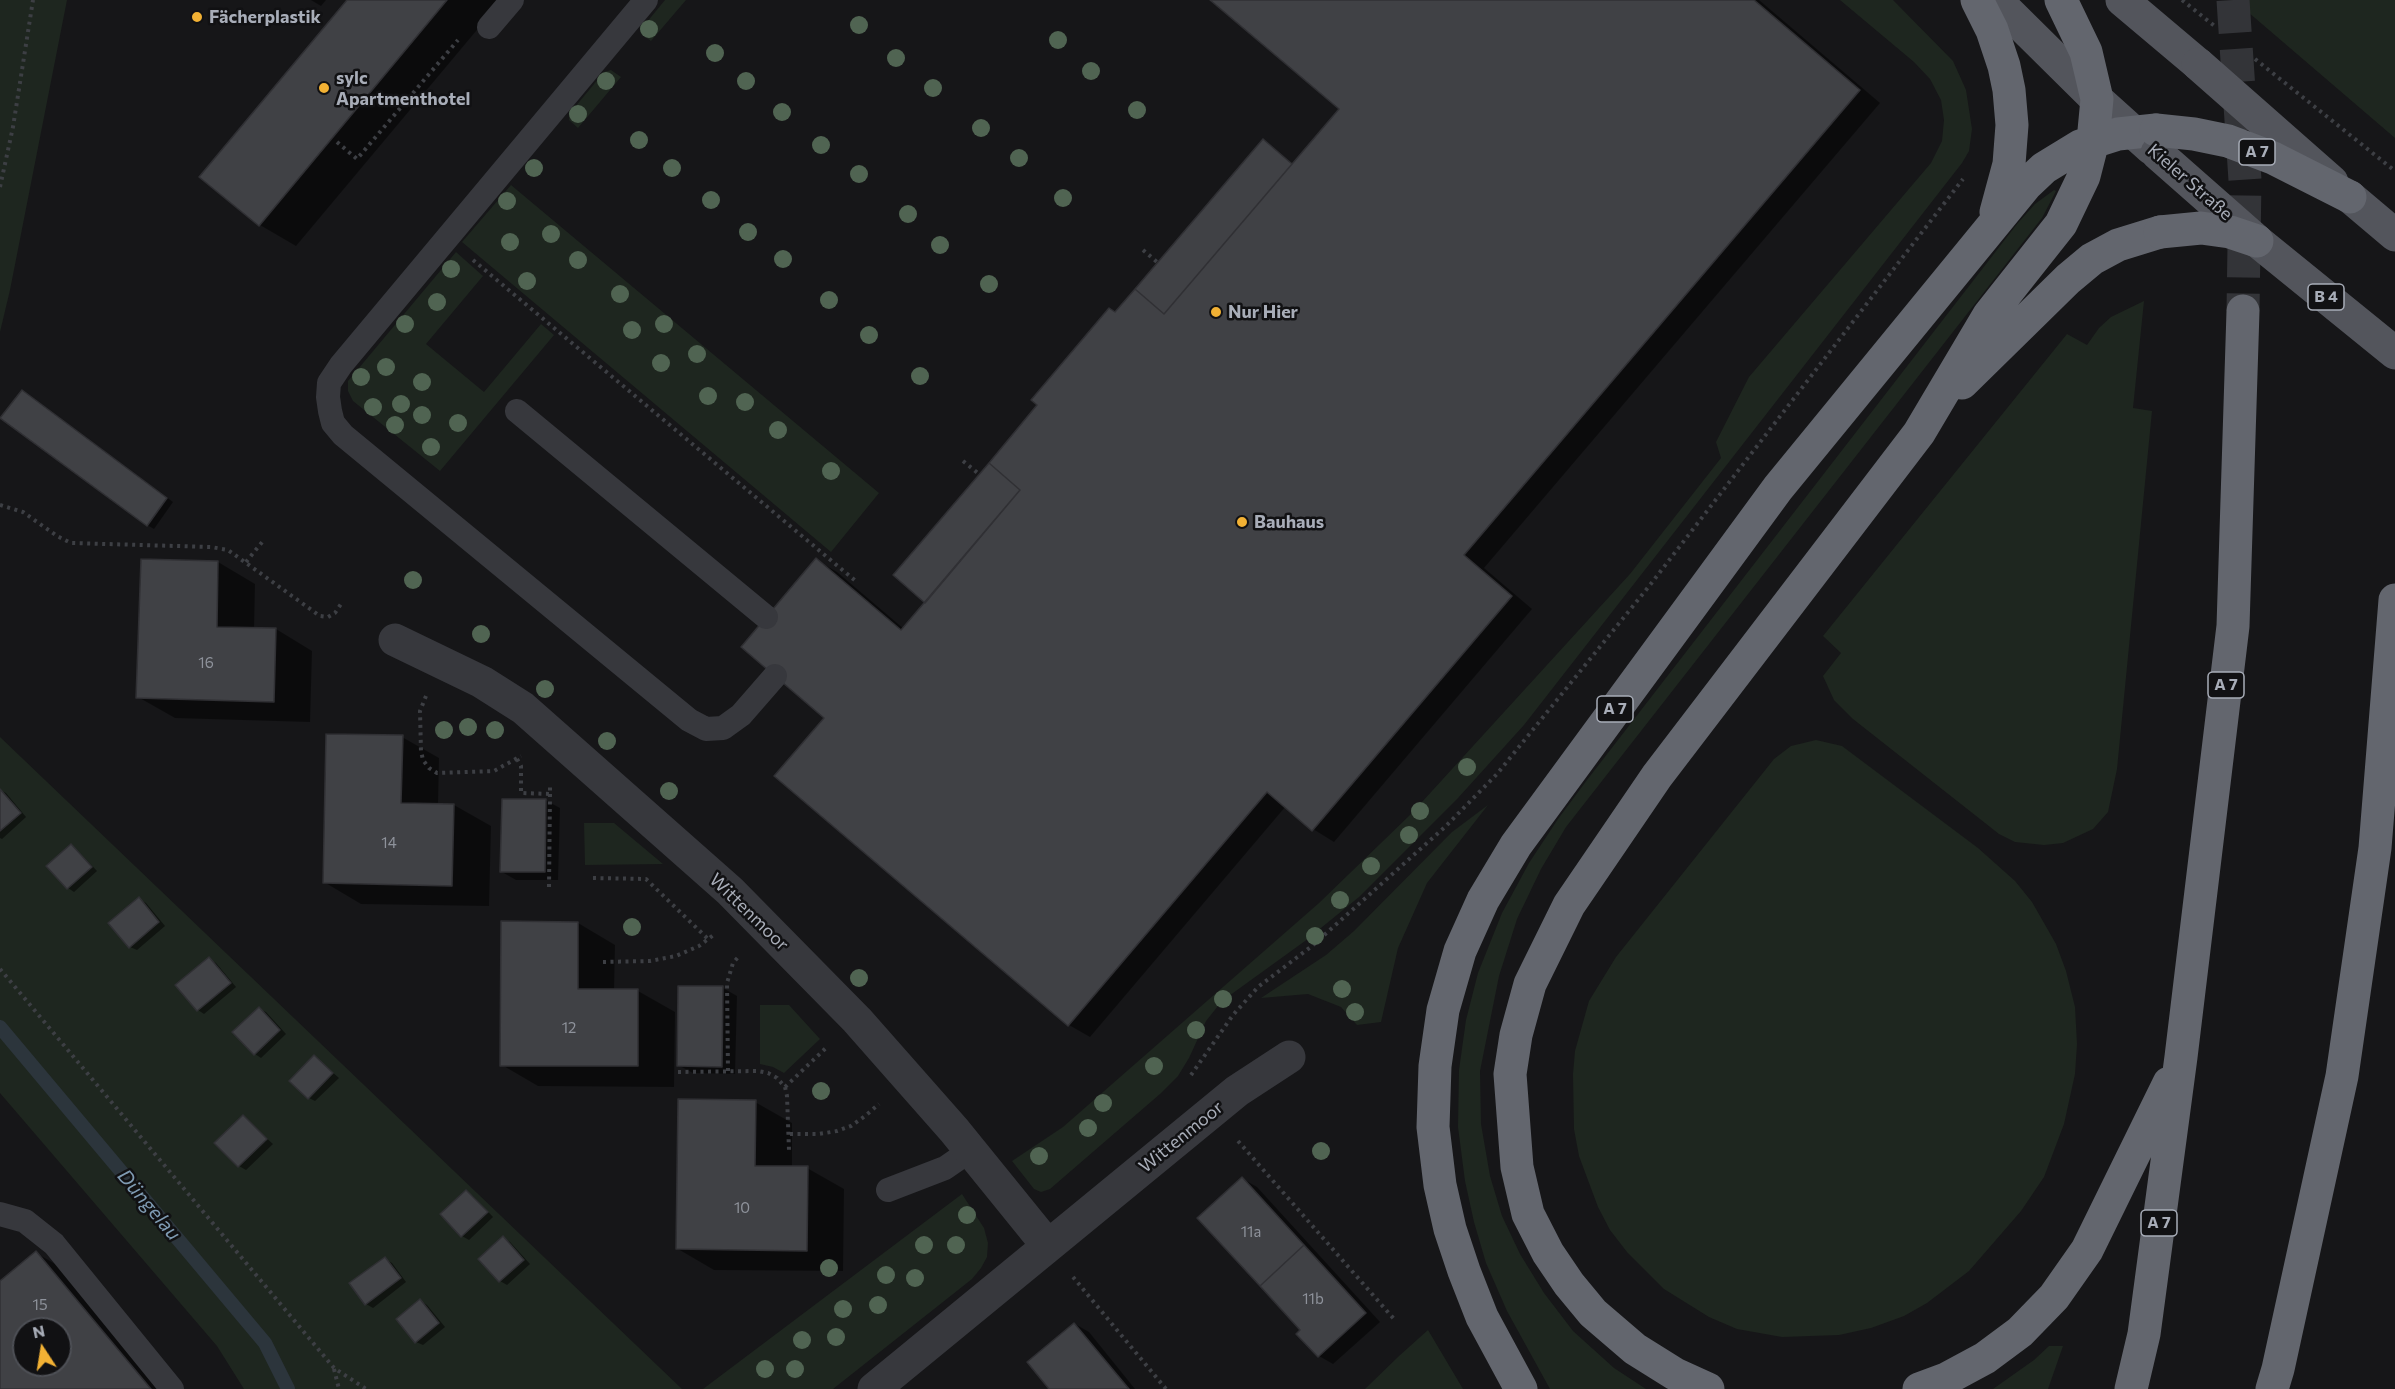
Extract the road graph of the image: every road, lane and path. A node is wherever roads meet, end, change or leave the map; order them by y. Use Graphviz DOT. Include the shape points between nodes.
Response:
graph roads {
  1 [pos="33,0"];
  2 [pos="513,0"];
  3 [pos="646,0"];
  4 [pos="1977,0"];
  5 [pos="1996,0"];
  6 [pos="2061,0"];
  7 [pos="2122,0"];
  8 [pos="2182,0"];
  9 [pos="489,27"];
  10 [pos="2219,30"];
  11 [pos="2247,52"];
  12 [pos="2094,96"];
  13 [pos="2149,138"];
  14 [pos="2093,141"];
  15 [pos="337,142"];
  16 [pos="1969,171"];
  17 [pos="2395,171"];
  18 [pos="0,187"];
  19 [pos="2350,197"];
  20 [pos="1990,229"];
  21 [pos="2395,235"];
  22 [pos="447,238"];
  23 [pos="2257,241"];
  24 [pos="1143,250"];
  25 [pos="1157,262"];
  26 [pos="2243,311"];
  27 [pos="2395,353"];
  28 [pos="517,411"];
  29 [pos="1933,411"];
  30 [pos="963,461"];
  31 [pos="979,474"];
  32 [pos="0,505"];
  33 [pos="263,540"];
  34 [pos="246,562"];
  35 [pos="858,583"];
  36 [pos="2395,600"];
  37 [pos="343,601"];
  38 [pos="766,617"];
  39 [pos="395,640"];
  40 [pos="440,662"];
  41 [pos="775,676"];
  42 [pos="547,729"];
  43 [pos="550,794"];
  44 [pos="593,878"];
  45 [pos="549,887"];
  46 [pos="742,903"];
  47 [pos="766,927"];
  48 [pos="708,939"];
  49 [pos="603,962"];
  50 [pos="0,969"];
  51 [pos="857,1020"];
  52 [pos="1289,1057"];
  53 [pos="2181,1057"];
  54 [pos="728,1071"];
  55 [pos="678,1072"];
  56 [pos="907,1077"];
  57 [pos="1186,1082"];
  58 [pos="785,1087"];
  59 [pos="1212,1111"];
  60 [pos="789,1134"];
  61 [pos="789,1150"];
  62 [pos="971,1150"];
  63 [pos="888,1190"];
  64 [pos="0,1214"];
  65 [pos="1048,1246"];
  66 [pos="1394,1318"];
  67 [pos="334,1368"];
  68 [pos="172,1389"];
  69 [pos="339,1389"];
  70 [pos="366,1389"];
  71 [pos="874,1389"];
  72 [pos="1166,1389"];
  73 [pos="1521,1389"];
  74 [pos="1708,1389"];
  75 [pos="1919,1389"];
  76 [pos="2131,1389"];
  77 [pos="2272,1389"];
  1 -- 18 [label="path"];
  2 -- 9 [label="lane"];
  3 -- 22 [label="lane"];
  4 -- 20 [label="highway" via="2004,66 2012,125 2003,192"];
  5 -- 12 [label="main road, Kieler Straße"];
  6 -- 12 [label="highway" via="2086,52"];
  7 -- 19 [label="main road, bridge"];
  8 -- 10 [label="path, bridge"];
  9 -- 15 [label="path" via="465,31 357,159"];
  11 -- 17 [label="path, bridge"];
  12 -- 13 [label="main road, Kieler Straße / B 4"];
  12 -- 14 [label="highway"];
  13 -- 14 [label="highway, A 7"];
  13 -- 19 [label="highway, A 7, bridge" via="2194,134 2228,141 2274,158"];
  13 -- 23 [label="main road, Kieler Straße / B 4, bridge"];
  14 -- 20 [label="highway, A 7" via="2044,168"];
  14 -- 29 [label="highway" via="2084,176 2061,225 1989,315"];
  16 -- 57 [label="path" via="1650,585 1497,774 1445,827 1312,946 1258,987 1233,1015"];
  19 -- 21 [label="main road"];
  20 -- 73 [label="highway, A 7" via="1778,488 1590,743 1516,845 1483,900 1460,951 1443,1010 1435,1066 1433,1127 1440,1185 1450,1229 1482,1317"];
  22 -- 35 [label="path"];
  22 -- 41 [label="lane" via="329,383 333,423 689,720 706,729 723,728 741,715"];
  23 -- 27 [label="main road, Kieler Straße / B 4"];
  23 -- 29 [label="highway, bridge" via="2201,228 2160,232 2118,245 2092,259 2068,279"];
  24 -- 25 [label="path"];
  26 -- 53 [label="highway, A 7" via="2233,626"];
  28 -- 38 [label="lane"];
  29 -- 74 [label="highway" via="1657,776 1569,906 1530,984 1516,1035 1510,1074 1517,1167 1528,1214 1548,1253 1593,1312 1635,1349"];
  30 -- 31 [label="path"];
  32 -- 34 [label="path" via="23,512 71,543 211,547 228,550"];
  33 -- 34 [label="path"];
  34 -- 37 [label="path" via="320,616 336,613"];
  36 -- 77 [label="highway" via="2375,848 2342,1076"];
  39 -- 40 [label="street, Wittenmoor"];
  40 -- 42 [label="street, Wittenmoor" via="482,682"];
  40 -- 42 [label="path" via="420,711 421,751 429,768 437,773 494,771 513,762"];
  42 -- 46 [label="street, Wittenmoor"];
  43 -- 45 [label="path"];
  44 -- 48 [label="path" via="646,879"];
  46 -- 47 [label="street, Wittenmoor"];
  46 -- 48 [label="path"];
  47 -- 51 [label="street, Wittenmoor"];
  47 -- 54 [label="path" via="733,963 729,974"];
  48 -- 49 [label="path" via="688,952 663,959"];
  50 -- 67 [label="path"];
  51 -- 56 [label="street, Wittenmoor"];
  51 -- 58 [label="path"];
  52 -- 59 [label="street, Wittenmoor"];
  53 -- 75 [label="highway" via="2087,1251 2054,1298 2020,1332 1985,1358"];
  53 -- 76 [label="highway, A 7" via="2144,1334"];
  54 -- 55 [label="path"];
  54 -- 58 [label="path" via="768,1073"];
  56 -- 60 [label="path" via="850,1126 819,1134"];
  56 -- 62 [label="street, Wittenmoor"];
  58 -- 60 [label="path"];
  59 -- 65 [label="street, Wittenmoor"];
  59 -- 66 [label="path"];
  60 -- 61 [label="path"];
  62 -- 63 [label="lane" via="945,1168"];
  62 -- 65 [label="street, Wittenmoor"];
  64 -- 68 [label="lane" via="25,1221 54,1244"];
  65 -- 71 [label="street, Wittenmoor"];
  65 -- 72 [label="path"];
  67 -- 69 [label="path"];
  67 -- 70 [label="path"];
}
